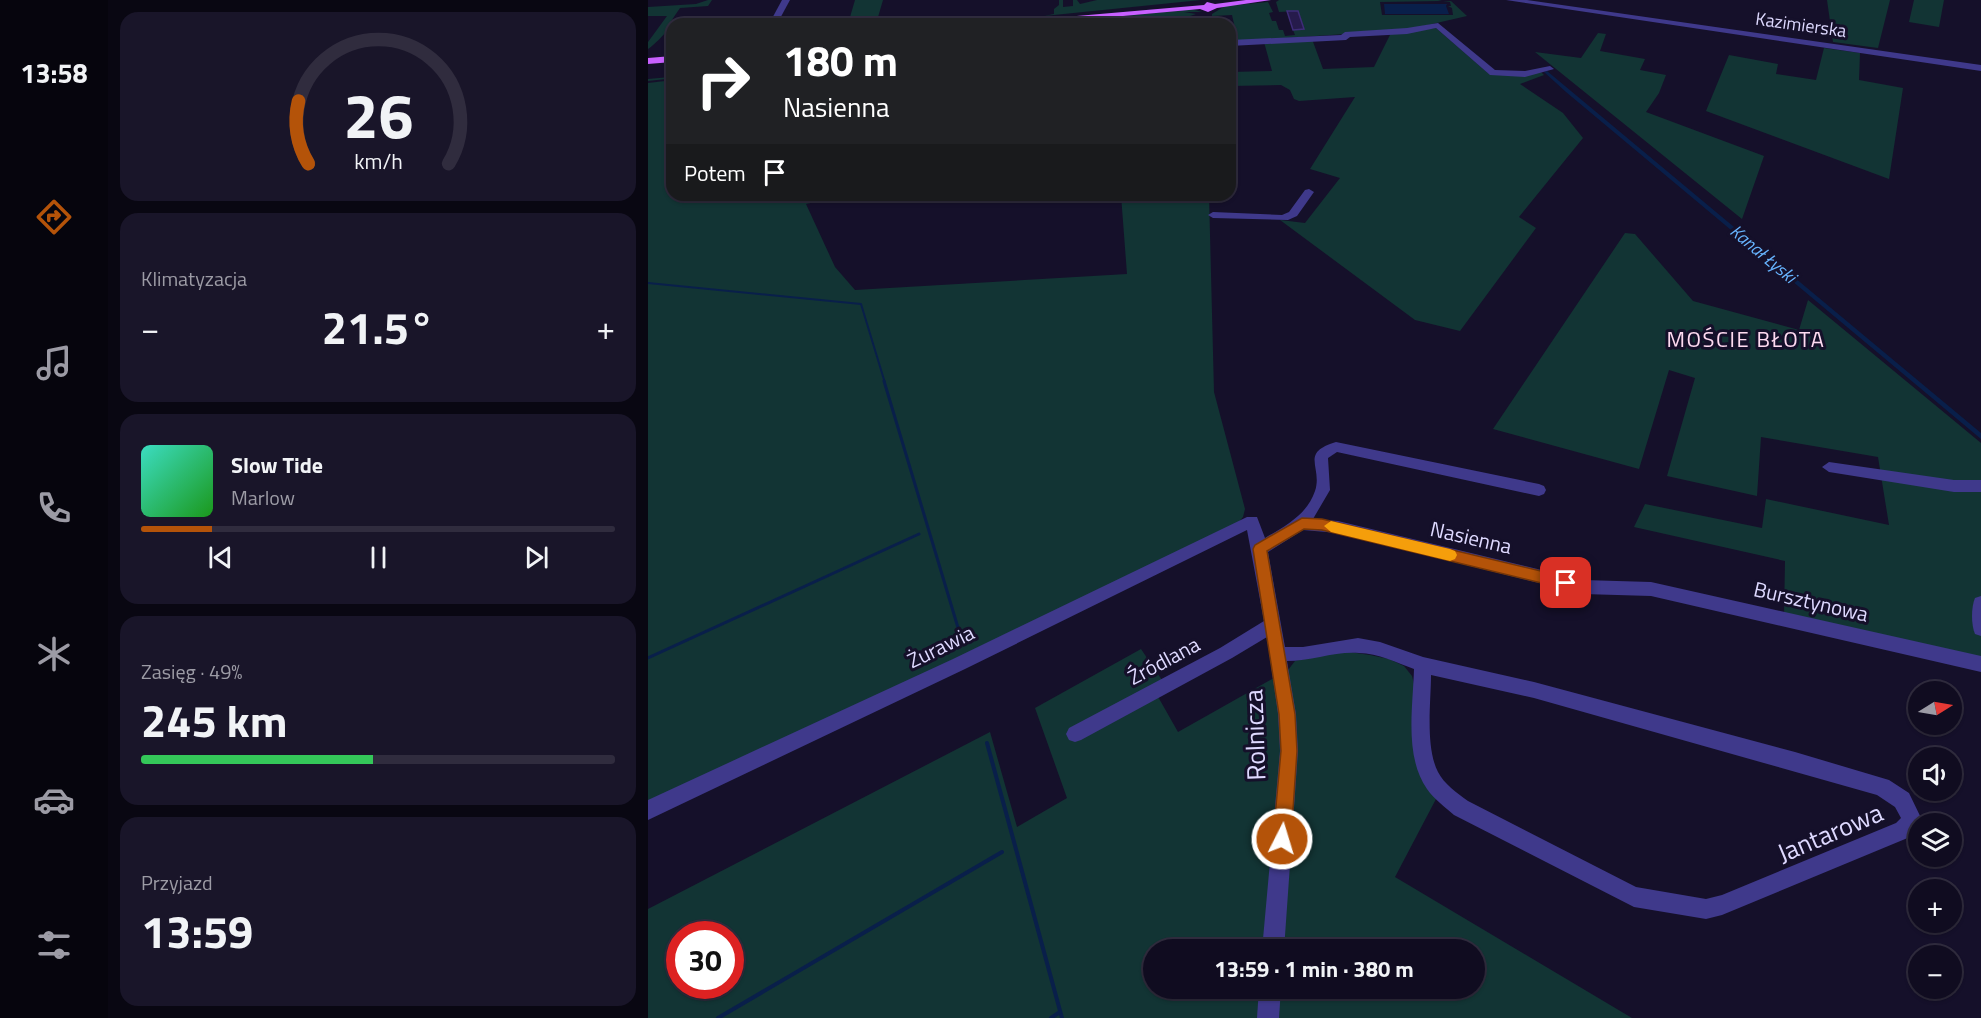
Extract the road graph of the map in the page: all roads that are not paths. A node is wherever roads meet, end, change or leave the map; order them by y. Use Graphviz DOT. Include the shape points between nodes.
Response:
graph roads {
  1 [pos="786,0"];
  2 [pos="1267,0"];
  3 [pos="1511,0"];
  4 [pos="1207,5"];
  5 [pos="776,18"];
  6 [pos="1071,18"];
  7 [pos="1236,43"];
  8 [pos="666,60"];
  9 [pos="648,61"];
  10 [pos="1981,68"];
  11 [pos="1550,69"];
  12 [pos="1309,192"];
  13 [pos="1213,215"];
  14 [pos="1828,467"];
  15 [pos="1981,486"];
  16 [pos="1539,490"];
  17 [pos="1252,521"];
  18 [pos="1302,524"];
  19 [pos="1260,549"];
  20 [pos="1631,586"];
  21 [pos="1981,603"];
  22 [pos="1273,624"];
  23 [pos="1981,629"];
  24 [pos="1278,654"];
  25 [pos="1981,664"];
  26 [pos="1423,665"];
  27 [pos="1075,735"];
  28 [pos="648,810"];
  29 [pos="1274,939"];
  30 [pos="1269,999"];
  31 [pos="1268,1018"];
  1 -- 5 [label="street"];
  2 -- 4 [label="main road"];
  3 -- 10 [label="street, Kazimierska"];
  4 -- 6 [label="main road"];
  7 -- 11 [label="street" via="1407,31 1438,25 1493,73 1525,74"];
  8 -- 9 [label="main road"];
  12 -- 13 [label="street" via="1293,214 1284,218"];
  14 -- 15 [label="street" via="1954,486"];
  16 -- 18 [label="street" via="1336,447 1321,457 1323,490"];
  17 -- 19 [label="street, Rolnicza"];
  17 -- 28 [label="street, Żurawia"];
  18 -- 19 [label="street"];
  18 -- 20 [label="street, Nasienna" via="1338,527 1583,587 1606,590"];
  19 -- 22 [label="street, Rolnicza"];
  20 -- 25 [label="street, Bursztynowa"];
  21 -- 23 [label="street"];
  22 -- 24 [label="street, Rolnicza"];
  22 -- 27 [label="street, Źródlana"];
  24 -- 26 [label="street, Jantarowa" via="1358,645"];
  24 -- 29 [label="street, Rolnicza" via="1289,751"];
  26 -- 26 [label="street, Jantarowa" via="1534,690 1882,787 1902,800 1912,820 1903,830 1722,905 1706,909 1634,897 1461,808 1441,791 1431,777 1423,748"];
  30 -- 31 [label="street"];
}
